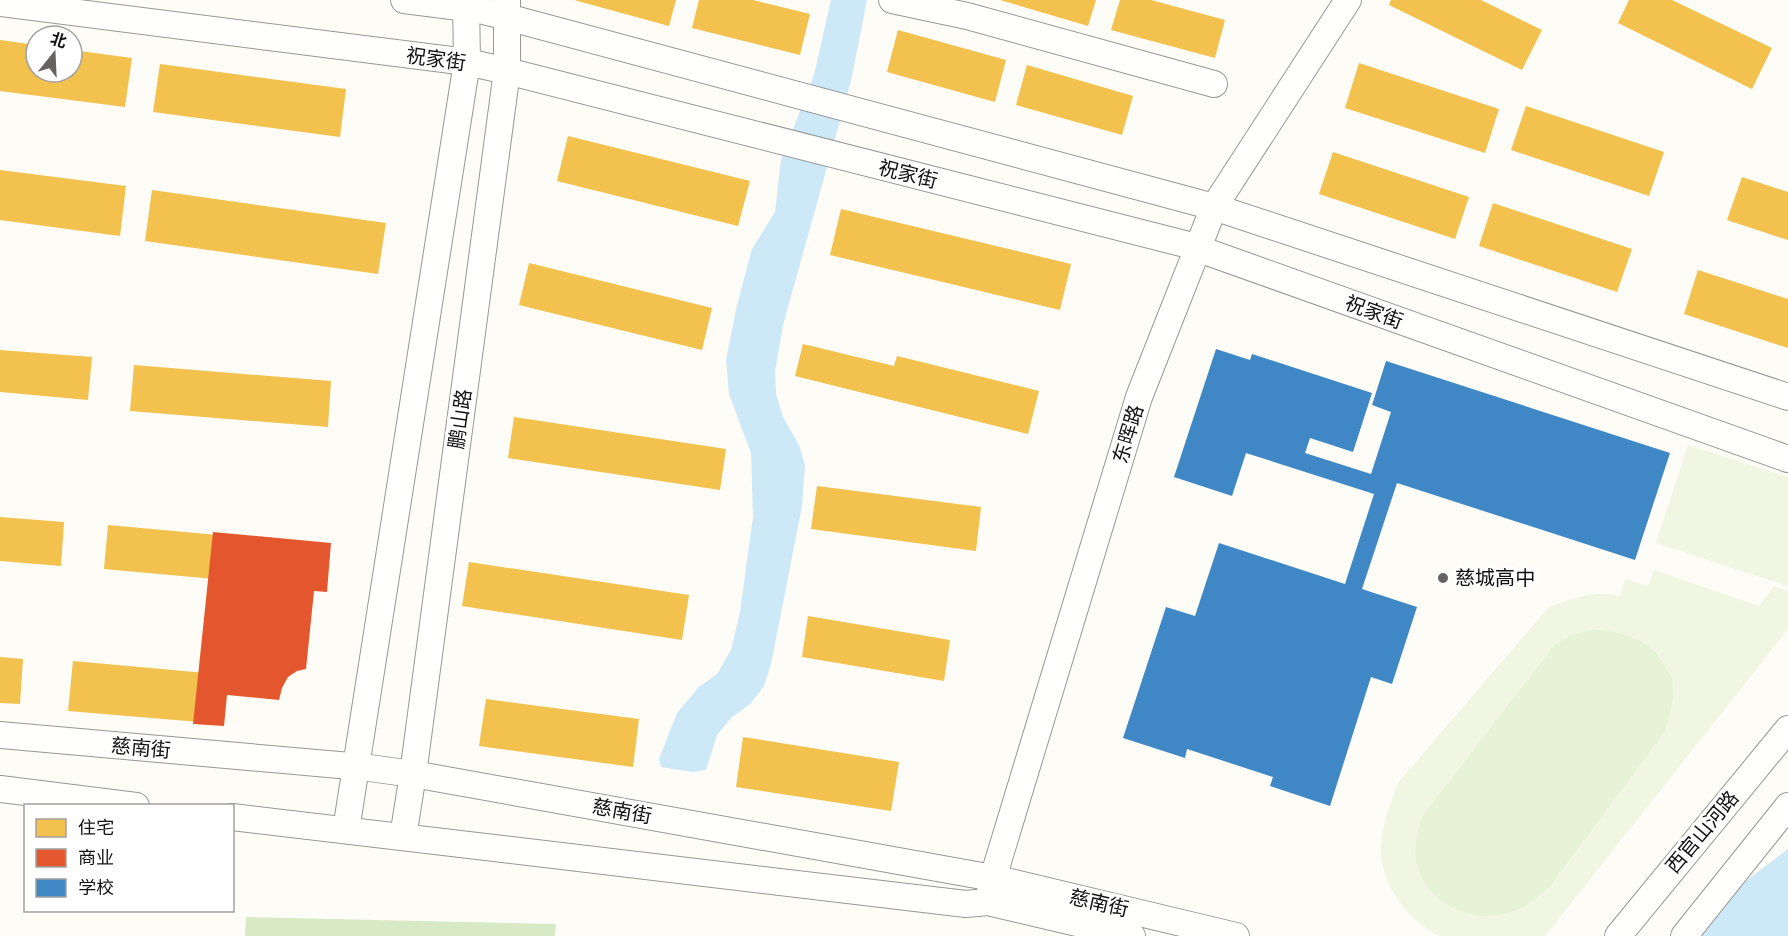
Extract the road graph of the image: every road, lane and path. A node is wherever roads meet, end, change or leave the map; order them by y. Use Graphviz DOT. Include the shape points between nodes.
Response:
graph roads {
  1 [pos="404,0"];
  2 [pos="892,0"];
  3 [pos="1348,0"];
  4 [pos="0,3"];
  5 [pos="466,4"];
  6 [pos="969,8"];
  7 [pos="507,9"];
  8 [pos="467,62"];
  9 [pos="507,71"];
  10 [pos="1214,84"];
  11 [pos="1214,207"];
  12 [pos="1197,249"];
  13 [pos="1788,397"];
  14 [pos="1788,459"];
  15 [pos="1788,729"];
  16 [pos="0,735"];
  17 [pos="356,767"];
  18 [pos="413,774"];
  19 [pos="0,789"];
  20 [pos="120,804"];
  21 [pos="1788,806"];
  22 [pos="234,817"];
  23 [pos="346,830"];
  24 [pos="403,837"];
  25 [pos="991,890"];
  26 [pos="1132,936"];
  27 [pos="1236,936"];
  28 [pos="1618,936"];
  29 [pos="1684,936"];
  1 -- 5 [label="street"];
  2 -- 6 [label="street"];
  3 -- 11 [label="street, 东晖路"];
  4 -- 8 [label="street, 祝家街"];
  5 -- 7 [label="street"];
  5 -- 8 [label="street"];
  6 -- 10 [label="street"];
  7 -- 9 [label="street, 鹏山路"];
  7 -- 11 [label="street"];
  8 -- 9 [label="street, 祝家街"];
  8 -- 17 [label="street"];
  9 -- 12 [label="street, 祝家街"];
  9 -- 18 [label="street, 鹏山路"];
  11 -- 12 [label="street, 东晖路"];
  11 -- 13 [label="street"];
  12 -- 14 [label="street, 祝家街"];
  12 -- 25 [label="street, 东晖路" via="1139,397"];
  15 -- 28 [label="street, 西官山河路"];
  16 -- 17 [label="street, 慈南街"];
  17 -- 18 [label="street, 慈南街"];
  17 -- 23 [label="street"];
  18 -- 24 [label="street, 鹏山路"];
  18 -- 25 [label="street, 慈南街"];
  19 -- 20 [label="street"];
  21 -- 29 [label="street"];
  22 -- 23 [label="street, 慈南街"];
  23 -- 24 [label="street, 慈南街"];
  24 -- 25 [label="street, 慈南街" via="966,904"];
  25 -- 26 [label="street, 慈南街"];
  25 -- 27 [label="street, 慈南街"];
}
